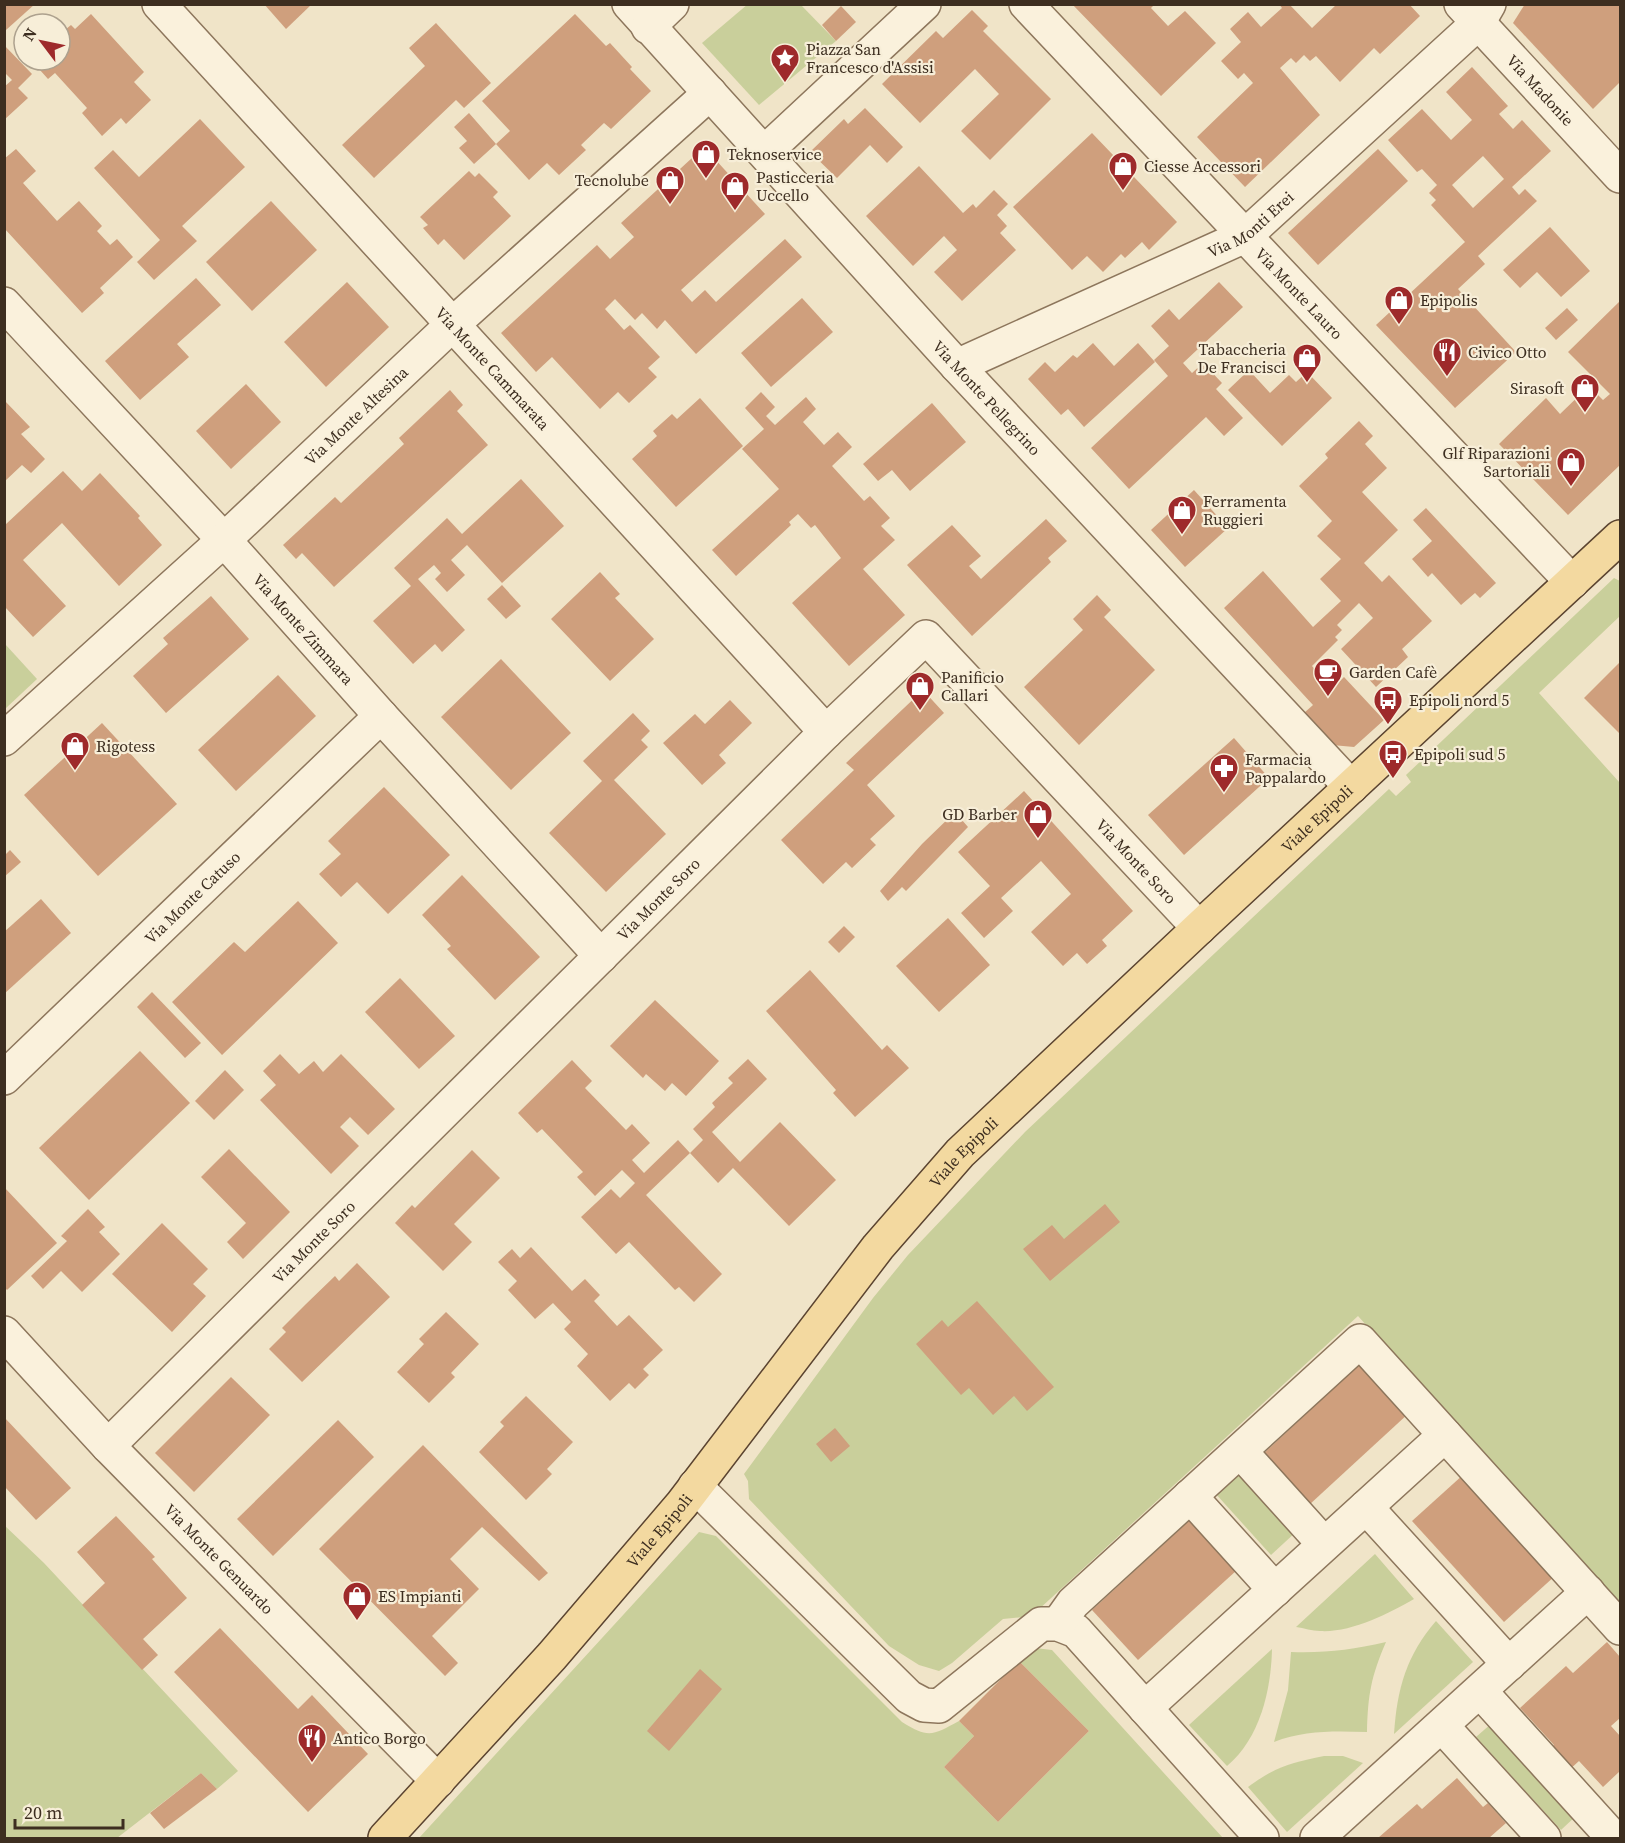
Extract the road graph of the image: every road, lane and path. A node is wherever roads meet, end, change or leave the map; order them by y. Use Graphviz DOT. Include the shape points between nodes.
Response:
graph roads {
  1 [pos="159,4"];
  2 [pos="672,4"];
  3 [pos="924,4"];
  4 [pos="1026,4"];
  5 [pos="1476,10"];
  6 [pos="639,16"];
  7 [pos="710,93"];
  8 [pos="765,152"];
  9 [pos="1620,176"];
  10 [pos="1245,236"];
  11 [pos="6,308"];
  12 [pos="453,324"];
  13 [pos="957,366"];
  14 [pos="1620,537"];
  15 [pos="224,540"];
  16 [pos="1572,582"];
  17 [pos="381,716"];
  18 [pos="826,732"];
  19 [pos="4,739"];
  20 [pos="1351,787"];
  21 [pos="1199,928"];
  22 [pos="601,956"];
  23 [pos="4,1078"];
  24 [pos="4,1333"];
  25 [pos="1445,1435"];
  26 [pos="108,1446"];
  27 [pos="1240,1451"];
  28 [pos="695,1486"];
  29 [pos="1190,1496"];
  30 [pos="1366,1507"];
  31 [pos="1324,1544"];
  32 [pos="1275,1590"];
  33 [pos="1588,1592"];
  34 [pos="1058,1624"];
  35 [pos="1620,1628"];
  36 [pos="1509,1664"];
  37 [pos="1480,1691"];
  38 [pos="1145,1708"];
  39 [pos="1442,1726"];
  40 [pos="438,1781"];
  41 [pos="1608,1829"];
  42 [pos="1329,1835"];
  43 [pos="385,1839"];
  44 [pos="1262,1839"];
  45 [pos="1544,1839"];
  1 -- 12 [label="street, Via Monte Cammarata"];
  2 -- 6 [label="street"];
  3 -- 8 [label="street"];
  4 -- 10 [label="street, Via Monte Lauro"];
  5 -- 9 [label="street, Via Madonie"];
  5 -- 10 [label="street, Via Monti Erei"];
  6 -- 7 [label="street, Via Monte Pellegrino"];
  7 -- 8 [label="street, Via Monte Pellegrino"];
  7 -- 12 [label="street, Via Monte Altesina"];
  8 -- 13 [label="street, Via Monte Pellegrino"];
  10 -- 13 [label="street, Via Monti Erei"];
  10 -- 16 [label="street, Via Monte Lauro"];
  11 -- 15 [label="street, Via Monte Zimmara"];
  12 -- 15 [label="street, Via Monte Altesina"];
  12 -- 18 [label="street, Via Monte Cammarata"];
  13 -- 20 [label="street, Via Monte Pellegrino"];
  14 -- 16 [label="main road, Viale Epipoli"];
  15 -- 17 [label="street, Via Monte Zimmara"];
  15 -- 19 [label="street, Via Monte Altesina"];
  16 -- 20 [label="main road, Viale Epipoli"];
  17 -- 22 [label="street, Via Monte Zimmara"];
  17 -- 23 [label="street, Via Monte Catuso"];
  18 -- 21 [label="street, Via Monte Soro" via="926,637"];
  18 -- 22 [label="street, Via Monte Soro"];
  20 -- 21 [label="main road, Viale Epipoli"];
  21 -- 28 [label="main road, Viale Epipoli" via="960,1153 878,1248"];
  22 -- 26 [label="street, Via Monte Soro"];
  24 -- 26 [label="street, Via Monte Genuardo"];
  25 -- 27 [label="street" via="1360,1341"];
  25 -- 30 [label="street"];
  25 -- 33 [label="street"];
  26 -- 40 [label="street, Via Monte Genuardo"];
  27 -- 29 [label="street"];
  27 -- 31 [label="street"];
  28 -- 34 [label="street" via="909,1696 924,1706 939,1706 1041,1624"];
  28 -- 40 [label="main road, Viale Epipoli" via="552,1656"];
  29 -- 32 [label="street"];
  29 -- 34 [label="street" via="1073,1603"];
  30 -- 31 [label="street"];
  30 -- 36 [label="street"];
  31 -- 32 [label="street"];
  32 -- 38 [label="street"];
  33 -- 35 [label="street"];
  33 -- 36 [label="street"];
  34 -- 38 [label="street" via="1076,1631"];
  36 -- 37 [label="street"];
  37 -- 39 [label="street"];
  37 -- 41 [label="street"];
  38 -- 44 [label="street"];
  39 -- 42 [label="street"];
  39 -- 45 [label="street"];
  40 -- 43 [label="main road, Viale Epipoli"];
}
